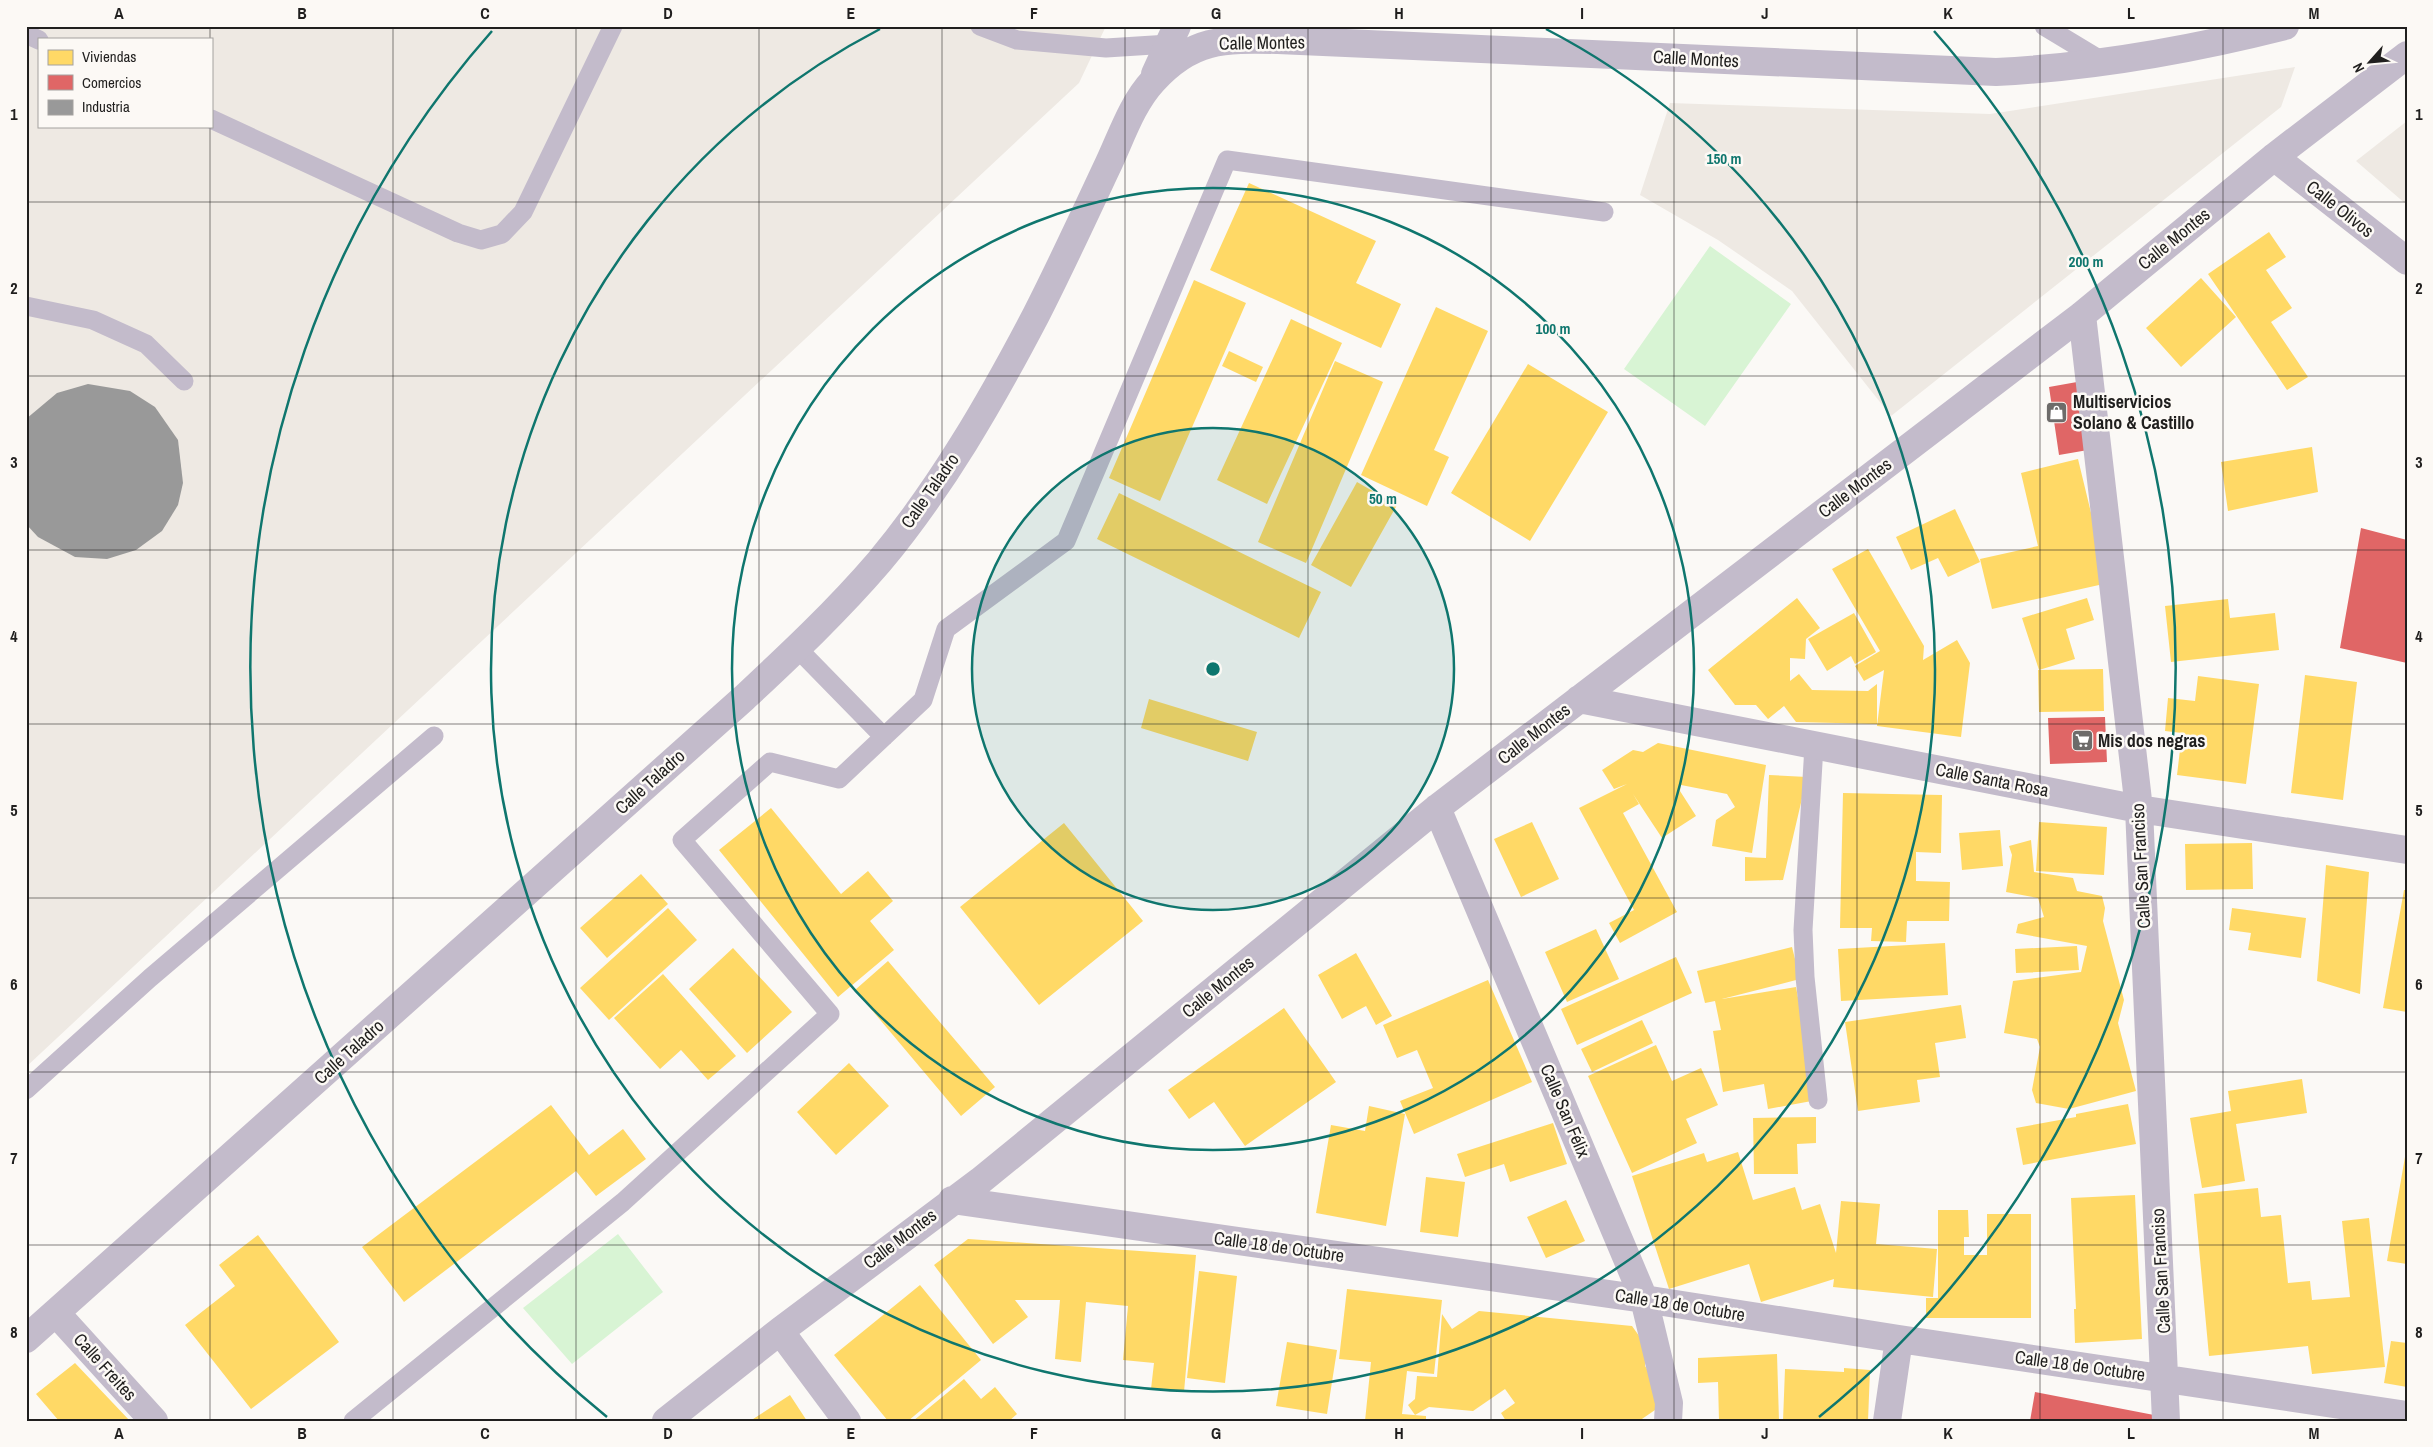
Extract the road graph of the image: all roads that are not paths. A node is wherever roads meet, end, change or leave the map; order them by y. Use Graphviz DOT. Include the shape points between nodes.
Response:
graph roads {
  1 [pos="613,26"];
  2 [pos="980,26"];
  3 [pos="2044,26"];
  4 [pos="2285,26"];
  5 [pos="26,34"];
  6 [pos="1173,35"];
  7 [pos="38,40"];
  8 [pos="2407,55"];
  9 [pos="2102,61"];
  10 [pos="1151,82"];
  11 [pos="1132,111"];
  12 [pos="212,119"];
  13 [pos="2274,157"];
  14 [pos="1604,212"];
  15 [pos="2407,261"];
  16 [pos="26,306"];
  17 [pos="2082,315"];
  18 [pos="184,381"];
  19 [pos="797,648"];
  20 [pos="1579,700"];
  21 [pos="434,736"];
  22 [pos="884,737"];
  23 [pos="1814,746"];
  24 [pos="1437,808"];
  25 [pos="2139,809"];
  26 [pos="2407,850"];
  27 [pos="26,1090"];
  28 [pos="1818,1100"];
  29 [pos="952,1200"];
  30 [pos="1644,1299"];
  31 [pos="56,1313"];
  32 [pos="780,1331"];
  33 [pos="26,1339"];
  34 [pos="1899,1339"];
  35 [pos="2166,1378"];
  36 [pos="2407,1415"];
  37 [pos="154,1421"];
  38 [pos="353,1421"];
  39 [pos="666,1421"];
  40 [pos="847,1421"];
  41 [pos="1668,1421"];
  42 [pos="1887,1421"];
  43 [pos="2166,1421"];
  1 -- 12 [label="lane" via="523,212 502,234 481,240 458,233"];
  2 -- 6 [label="lane" via="1017,40 1106,48"];
  3 -- 9 [label="lane"];
  4 -- 9 [label="street, Calle Montes" via="2222,42"];
  5 -- 7 [label="lane"];
  6 -- 10 [label="street"];
  8 -- 13 [label="street, Calle Montes"];
  9 -- 10 [label="street, Calle Montes" via="1996,72 1232,40 1199,46 1171,63"];
  10 -- 11 [label="street, Calle Montes"];
  11 -- 19 [label="street, Calle Taladro" via="1059,269 1011,362 935,488 880,561 835,612"];
  13 -- 15 [label="street, Calle Olivos"];
  13 -- 17 [label="street, Calle Montes"];
  14 -- 22 [label="lane" via="1227,160 1066,541 946,629 923,700"];
  16 -- 18 [label="lane" via="93,320 146,344"];
  17 -- 20 [label="street, Calle Montes"];
  17 -- 25 [label="street, Calle San Franciso"];
  19 -- 22 [label="lane"];
  19 -- 31 [label="street, Calle Taladro"];
  20 -- 23 [label="street, Calle Santa Rosa"];
  20 -- 24 [label="street, Calle Montes"];
  21 -- 27 [label="lane" via="150,978"];
  22 -- 38 [label="lane" via="839,779 770,762 682,840 830,1014 623,1202"];
  23 -- 25 [label="street, Calle Santa Rosa"];
  23 -- 28 [label="lane" via="1803,930"];
  24 -- 29 [label="street, Calle Montes" via="980,1181"];
  24 -- 30 [label="street, Calle San Félix"];
  25 -- 26 [label="street, Calle Santa Rosa"];
  25 -- 35 [label="street, Calle San Franciso"];
  29 -- 30 [label="street, Calle 18 de Octubre"];
  29 -- 32 [label="street, Calle Montes"];
  30 -- 34 [label="street, Calle 18 de Octubre"];
  30 -- 41 [label="street, Calle San Félix" via="1668,1402"];
  31 -- 33 [label="street, Calle Taladro"];
  31 -- 37 [label="street, Calle Freites"];
  32 -- 39 [label="street, Calle Montes"];
  32 -- 40 [label="street"];
  34 -- 35 [label="street, Calle 18 de Octubre"];
  34 -- 42 [label="street"];
  35 -- 36 [label="street, Calle 18 de Octubre"];
  35 -- 43 [label="street, Calle San Franciso"];
}
